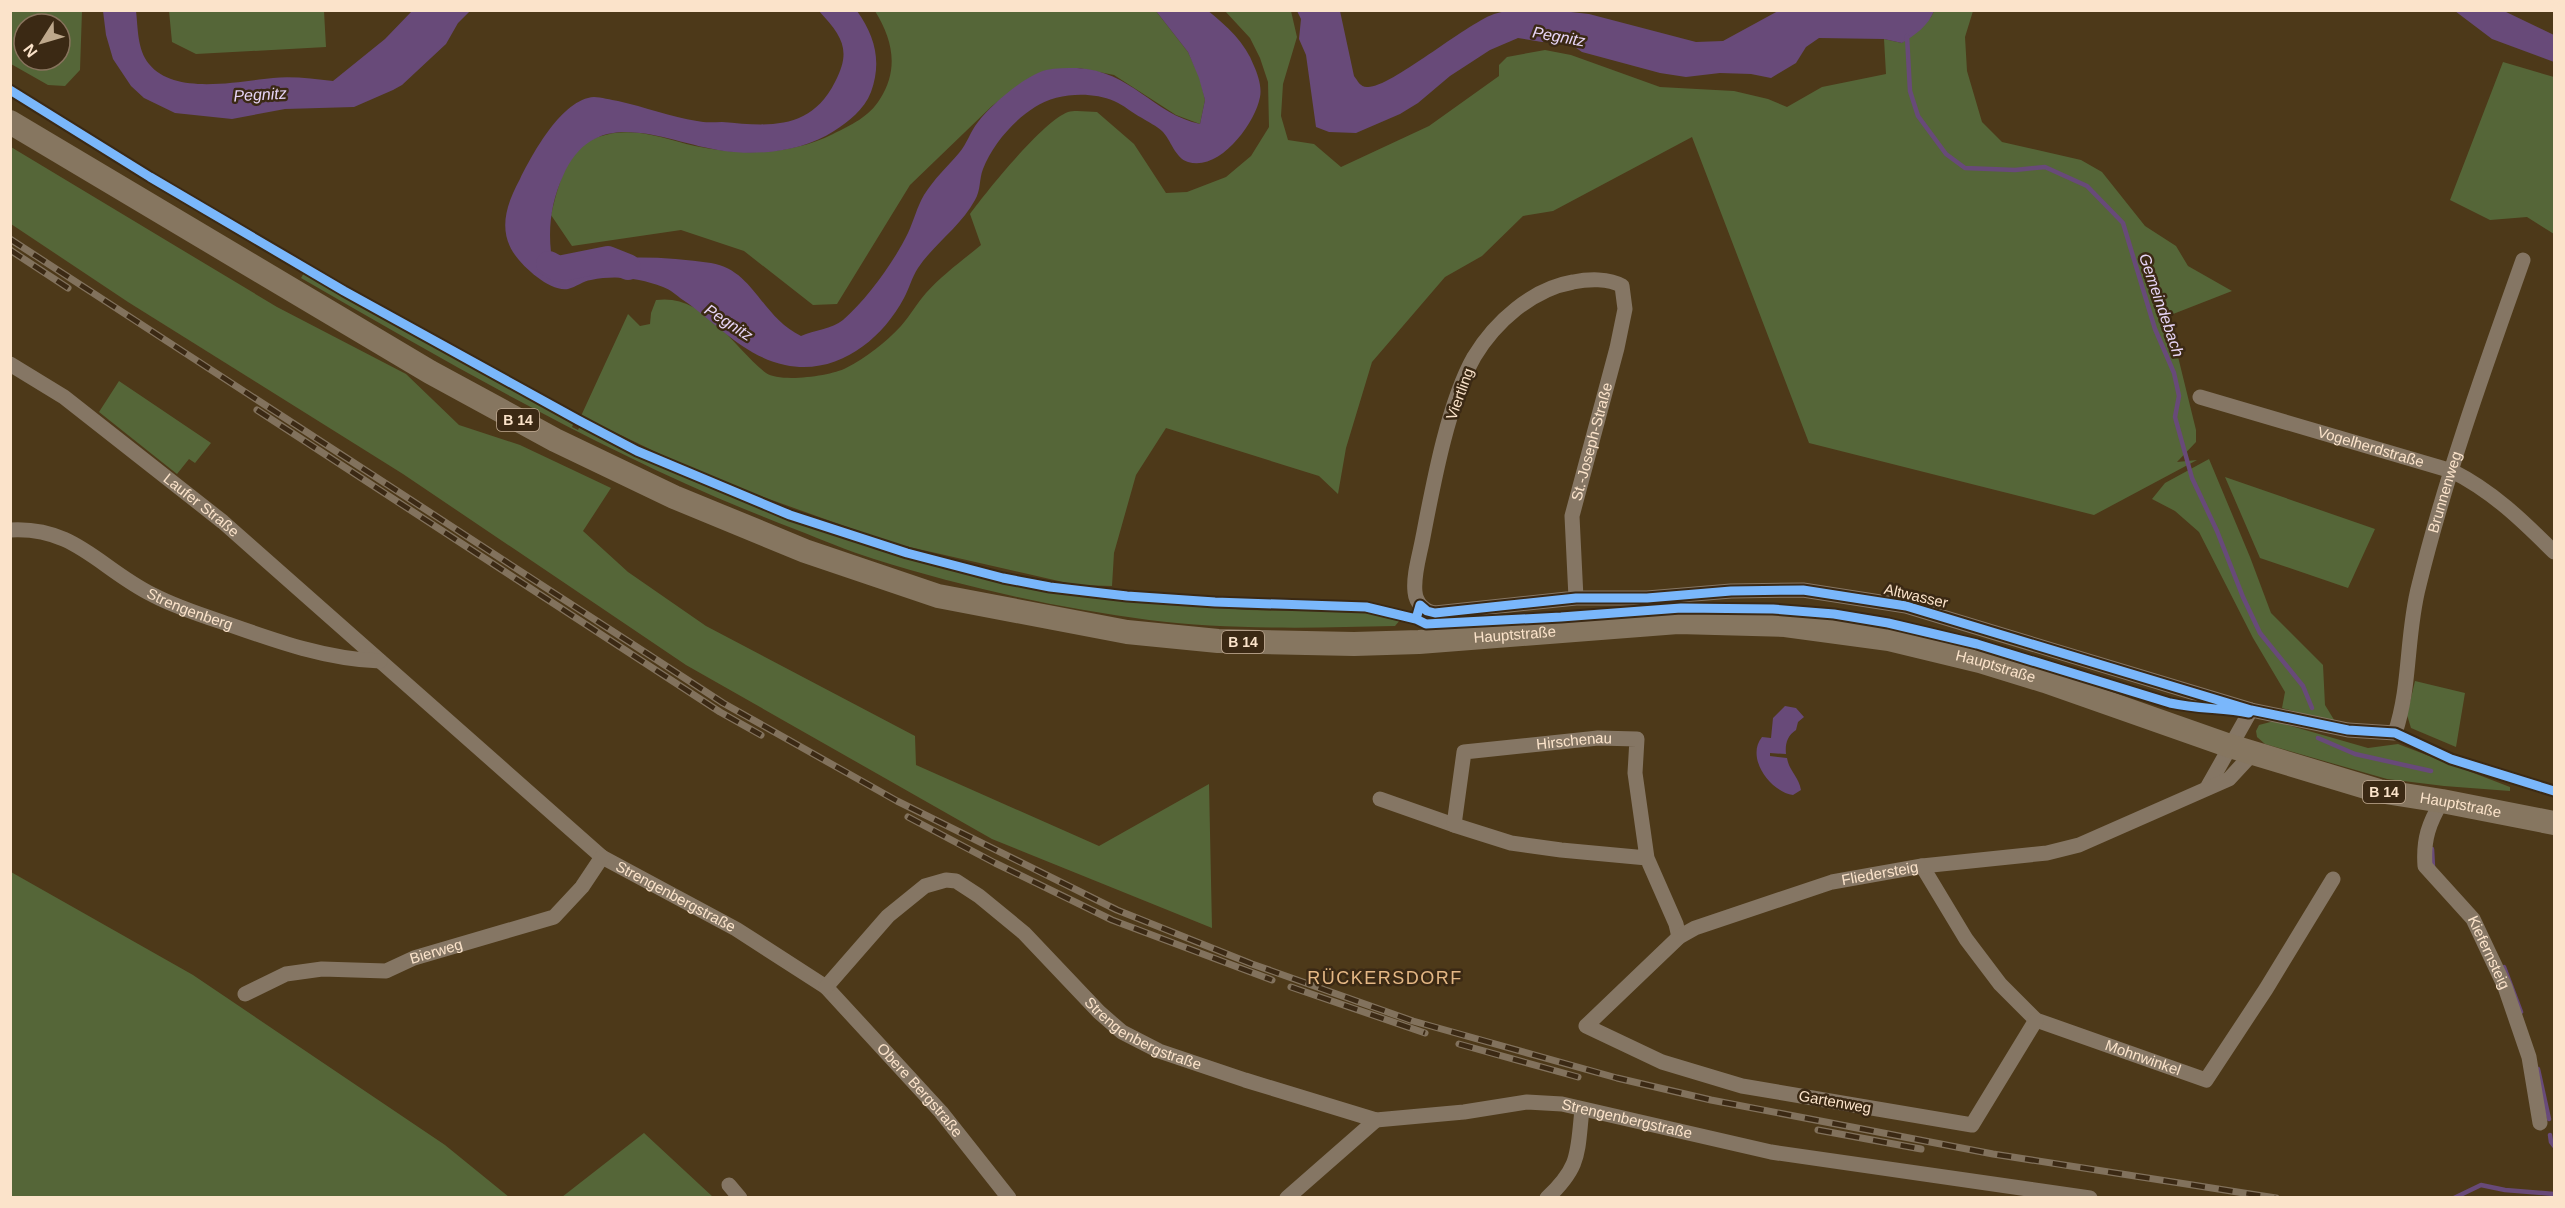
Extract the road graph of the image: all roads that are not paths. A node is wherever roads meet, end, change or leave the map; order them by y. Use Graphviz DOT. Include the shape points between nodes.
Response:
graph roads {
  1 [pos="10,122"];
  2 [pos="2523,260"];
  3 [pos="1622,286"];
  4 [pos="10,364"];
  5 [pos="2200,397"];
  6 [pos="2452,471"];
  7 [pos="10,530"];
  8 [pos="2554,552"];
  9 [pos="1576,598"];
  10 [pos="1420,605"];
  11 [pos="380,661"];
  12 [pos="2251,710"];
  13 [pos="2395,733"];
  14 [pos="2230,746"];
  15 [pos="2253,753"];
  16 [pos="2207,788"];
  17 [pos="1380,800"];
  18 [pos="2442,801"];
  19 [pos="2554,823"];
  20 [pos="1454,825"];
  21 [pos="602,857"];
  22 [pos="1647,858"];
  23 [pos="1922,866"];
  24 [pos="2333,879"];
  25 [pos="1679,937"];
  26 [pos="826,987"];
  27 [pos="245,994"];
  28 [pos="2036,1020"];
  29 [pos="1586,1026"];
  30 [pos="1582,1110"];
  31 [pos="1376,1119"];
  32 [pos="2541,1122"];
  33 [pos="729,1185"];
  34 [pos="740,1197"];
  35 [pos="1009,1197"];
  36 [pos="1287,1197"];
  37 [pos="1547,1197"];
  38 [pos="2090,1197"];
  1 -- 14 [label="main road, Hauptstraße / B 14" via="515,419 674,497 804,552 938,596 1127,632 1218,641 1419,642 1678,622 1796,627 1889,639 1980,661"];
  2 -- 6 [label="street, Brunnenweg"];
  3 -- 9 [label="street, St.-Joseph-Straße" via="1625,309 1617,348 1572,516"];
  3 -- 10 [label="street, Viertling" via="1614,281 1580,281 1538,294 1522,304 1474,357 1455,403 1431,497 1414,590"];
  4 -- 11 [label="street, Laufer Straße" via="64,397 223,522"];
  5 -- 6 [label="street, Vogelherdstraße"];
  6 -- 8 [label="street, Vogelherdstraße" via="2480,485"];
  6 -- 13 [label="street, Brunnenweg" via="2418,586 2402,713"];
  7 -- 11 [label="street, Strengenberg" via="39,531 66,538 150,594 278,642 352,660"];
  9 -- 10 [label="street, Altwasser" via="1435,613"];
  9 -- 12 [label="street, Altwasser" via="1803,590 1906,606"];
  11 -- 21 [label="street, Strengenbergstraße"];
  12 -- 13 [label="street, Altwasser" via="2348,730"];
  12 -- 14 [label="street"];
  14 -- 15 [label="main road, Hauptstraße / B 14"];
  14 -- 16 [label="street"];
  15 -- 16 [label="street, Fliedersteig" via="2229,779"];
  15 -- 18 [label="main road, Hauptstraße / B 14" via="2379,791"];
  16 -- 23 [label="street, Fliedersteig" via="2079,845 2047,853"];
  17 -- 20 [label="street"];
  18 -- 19 [label="main road, Hauptstraße / B 14"];
  18 -- 32 [label="street, Kiefernsteig" via="2425,835 2426,866 2473,919 2505,987 2529,1057"];
  20 -- 22 [label="street" via="1511,843"];
  20 -- 22 [label="street, Hirschenau" via="1464,752 1598,738 1637,739 1635,773"];
  21 -- 26 [label="street, Strengenbergstraße" via="736,929"];
  21 -- 27 [label="street, Bierweg" via="582,887 554,917 414,958 386,971 322,969 286,974"];
  22 -- 25 [label="street, Hirschenau"];
  23 -- 25 [label="street, Fliedersteig" via="1832,882 1695,927"];
  23 -- 28 [label="street, Mohnwinkel" via="1966,939 1993,975"];
  24 -- 28 [label="street, Mohnwinkel" via="2206,1080"];
  25 -- 29 [label="street, Fliedersteig"];
  26 -- 31 [label="street, Strengenbergstraße" via="888,916 925,886 956,880 1024,933 1122,1032 1227,1074"];
  26 -- 35 [label="street, Obere Bergstraße" via="941,1112"];
  28 -- 29 [label="street, Gartenweg" via="1972,1125 1742,1086 1662,1062"];
  30 -- 31 [label="street, Strengenbergstraße" via="1563,1104 1527,1102"];
  30 -- 37 [label="street" via="1576,1161 1564,1182"];
  30 -- 38 [label="street, Strengenbergstraße" via="1771,1152"];
  31 -- 36 [label="street"];
  33 -- 34 [label="street"];
}
